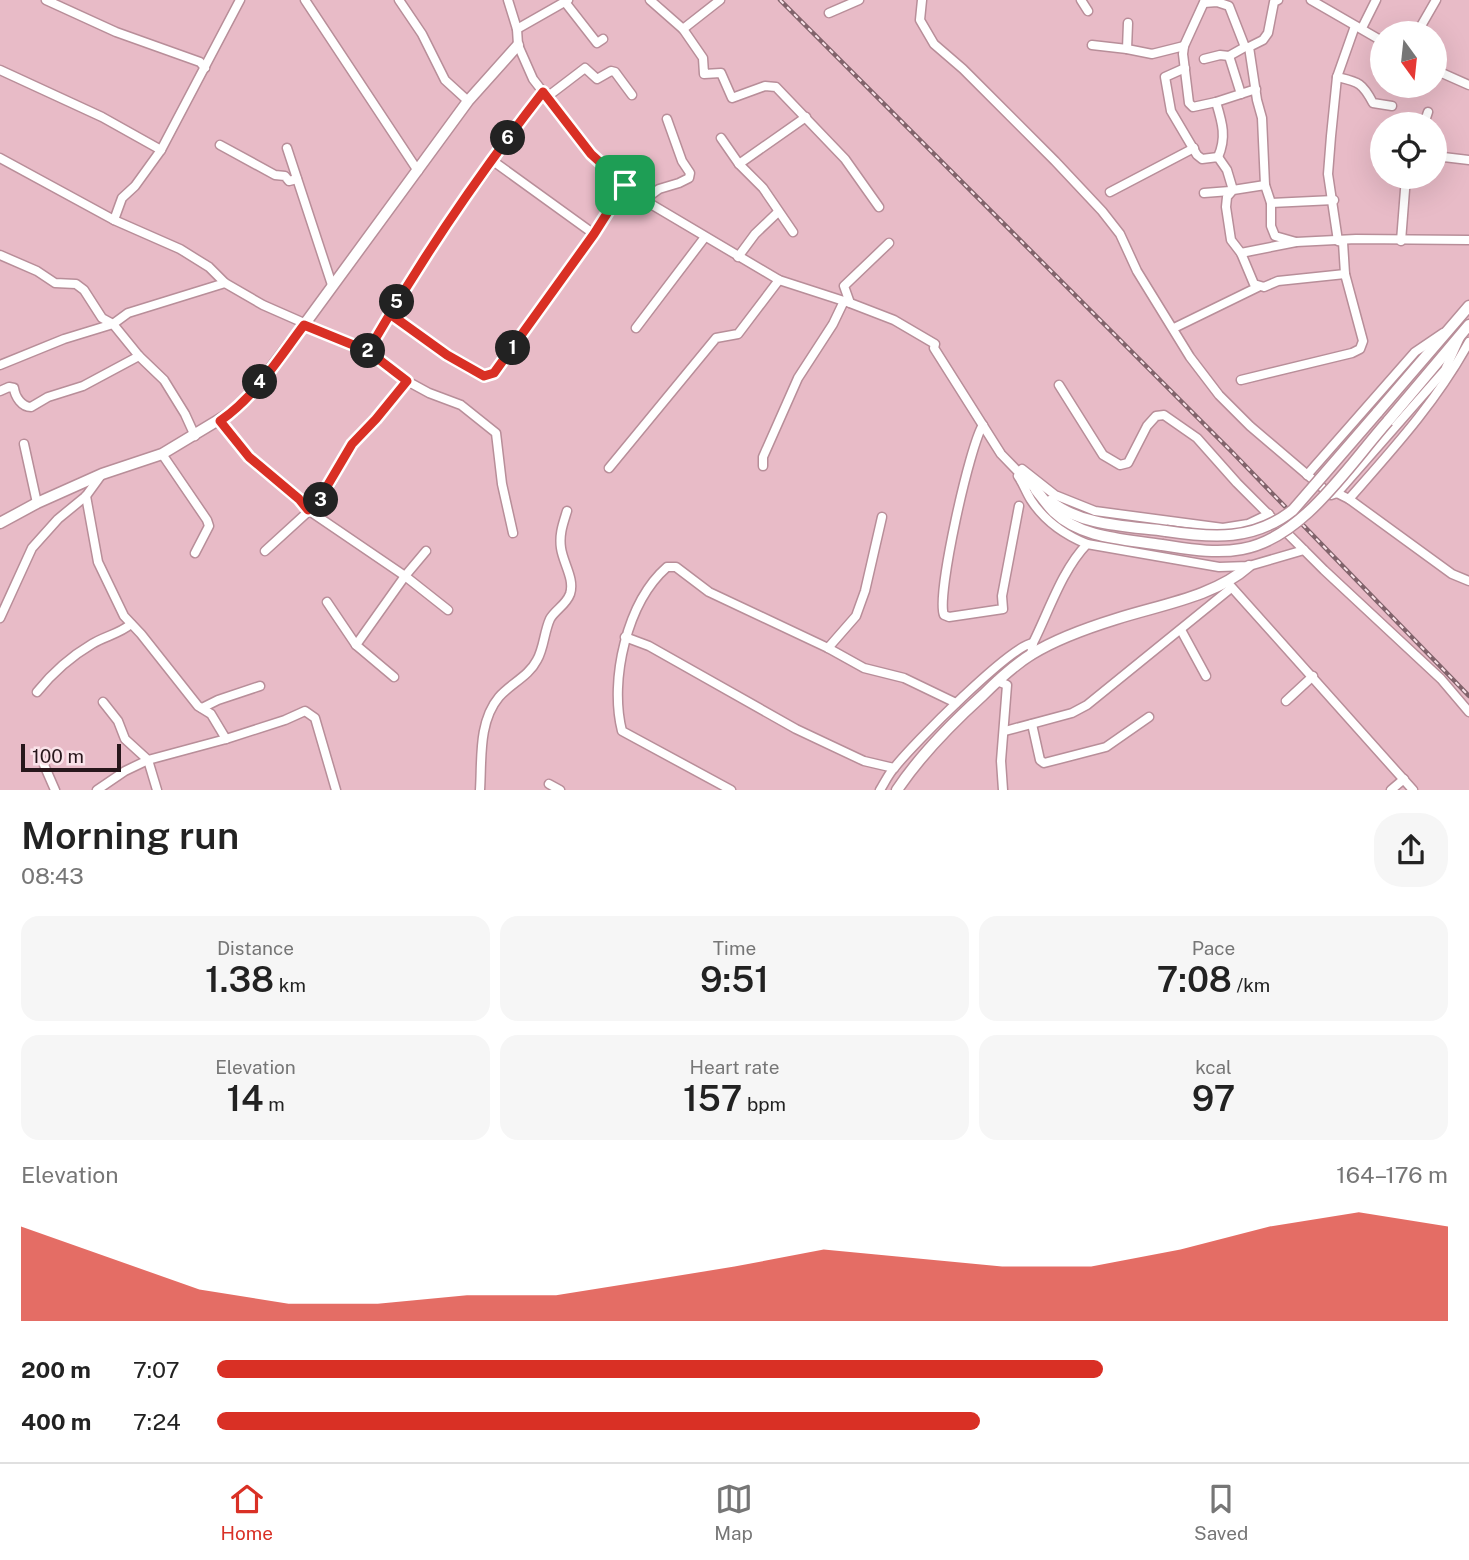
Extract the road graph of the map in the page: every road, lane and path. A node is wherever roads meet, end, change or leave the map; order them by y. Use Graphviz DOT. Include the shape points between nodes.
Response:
graph roads {
  1 [pos="46,0"];
  2 [pos="240,0"];
  3 [pos="305,0"];
  4 [pos="399,0"];
  5 [pos="508,0"];
  6 [pos="650,0"];
  7 [pos="720,0"];
  8 [pos="859,0"];
  9 [pos="922,0"];
  10 [pos="1081,0"];
  11 [pos="1278,0"];
  12 [pos="1311,0"];
  13 [pos="1376,0"];
  14 [pos="1436,0"];
  15 [pos="566,1"];
  16 [pos="1205,2"];
  17 [pos="1088,11"];
  18 [pos="829,12"];
  19 [pos="1424,21"];
  20 [pos="1128,23"];
  21 [pos="1359,27"];
  22 [pos="517,29"];
  23 [pos="683,29"];
  24 [pos="1370,34"];
  25 [pos="603,39"];
  26 [pos="518,45"];
  27 [pos="1092,45"];
  28 [pos="1184,46"];
  29 [pos="1247,47"];
  30 [pos="1128,49"];
  31 [pos="1229,56"];
  32 [pos="1204,59"];
  33 [pos="205,68"];
  34 [pos="1185,68"];
  35 [pos="0,70"];
  36 [pos="1447,75"];
  37 [pos="1337,77"];
  38 [pos="1469,85"];
  39 [pos="1256,89"];
  40 [pos="632,94"];
  41 [pos="1241,94"];
  42 [pos="545,95"];
  43 [pos="468,101"];
  44 [pos="1216,102"];
  45 [pos="1392,106"];
  46 [pos="806,117"];
  47 [pos="667,119"];
  48 [pos="721,138"];
  49 [pos="220,145"];
  50 [pos="287,148"];
  51 [pos="1194,148"];
  52 [pos="161,150"];
  53 [pos="1217,157"];
  54 [pos="1447,157"];
  55 [pos="0,158"];
  56 [pos="1469,160"];
  57 [pos="493,161"];
  58 [pos="739,164"];
  59 [pos="418,171"];
  60 [pos="298,179"];
  61 [pos="625,185"];
  62 [pos="1265,185"];
  63 [pos="1405,189"];
  64 [pos="1232,190"];
  65 [pos="1110,191"];
  66 [pos="1204,193"];
  67 [pos="644,200"];
  68 [pos="1334,200"];
  69 [pos="1271,202"];
  70 [pos="879,207"];
  71 [pos="778,212"];
  72 [pos="114,220"];
  73 [pos="793,232"];
  74 [pos="594,234"];
  75 [pos="705,237"];
  76 [pos="1469,240"];
  77 [pos="1338,241"];
  78 [pos="1401,241"];
  79 [pos="1296,242"];
  80 [pos="889,243"];
  81 [pos="1241,253"];
  82 [pos="0,255"];
  83 [pos="738,257"];
  84 [pos="1345,274"];
  85 [pos="779,280"];
  86 [pos="225,283"];
  87 [pos="332,285"];
  88 [pos="1258,287"];
  89 [pos="847,302"];
  90 [pos="1469,306"];
  91 [pos="390,314"];
  92 [pos="113,324"];
  93 [pos="304,324"];
  94 [pos="1469,325"];
  95 [pos="636,328"];
  96 [pos="1174,328"];
  97 [pos="1452,328"];
  98 [pos="1465,338"];
  99 [pos="368,351"];
  100 [pos="139,356"];
  101 [pos="0,365"];
  102 [pos="1241,380"];
  103 [pos="407,381"];
  104 [pos="1059,385"];
  105 [pos="0,391"];
  106 [pos="220,421"];
  107 [pos="983,425"];
  108 [pos="195,436"];
  109 [pos="24,444"];
  110 [pos="162,454"];
  111 [pos="1001,454"];
  112 [pos="763,466"];
  113 [pos="609,468"];
  114 [pos="102,474"];
  115 [pos="1307,475"];
  116 [pos="1036,491"];
  117 [pos="1337,493"];
  118 [pos="86,496"];
  119 [pos="1349,499"];
  120 [pos="37,503"];
  121 [pos="1019,506"];
  122 [pos="308,510"];
  123 [pos="567,511"];
  124 [pos="1269,514"];
  125 [pos="882,517"];
  126 [pos="0,523"];
  127 [pos="513,533"];
  128 [pos="1087,544"];
  129 [pos="1304,550"];
  130 [pos="265,551"];
  131 [pos="426,551"];
  132 [pos="195,553"];
  133 [pos="1249,566"];
  134 [pos="405,576"];
  135 [pos="1469,581"];
  136 [pos="1228,586"];
  137 [pos="327,602"];
  138 [pos="448,610"];
  139 [pos="0,618"];
  140 [pos="131,624"];
  141 [pos="1181,630"];
  142 [pos="625,637"];
  143 [pos="1033,643"];
  144 [pos="356,645"];
  145 [pos="828,648"];
  146 [pos="1031,655"];
  147 [pos="1206,676"];
  148 [pos="1313,676"];
  149 [pos="394,677"];
  150 [pos="998,681"];
  151 [pos="260,686"];
  152 [pos="37,692"];
  153 [pos="1286,701"];
  154 [pos="103,702"];
  155 [pos="956,703"];
  156 [pos="202,708"];
  157 [pos="1469,712"];
  158 [pos="1149,718"];
  159 [pos="1032,724"];
  160 [pos="1005,731"];
  161 [pos="226,739"];
  162 [pos="41,758"];
  163 [pos="148,760"];
  164 [pos="894,768"];
  165 [pos="1404,779"];
  166 [pos="549,784"];
  167 [pos="55,790"];
  168 [pos="97,790"];
  169 [pos="157,790"];
  170 [pos="335,790"];
  171 [pos="480,790"];
  172 [pos="560,790"];
  173 [pos="731,790"];
  174 [pos="880,790"];
  175 [pos="897,790"];
  176 [pos="1003,790"];
  177 [pos="1391,790"];
  178 [pos="1413,790"];
  1 -- 33 [label="street" via="116,32 200,62"];
  2 -- 33 [label="street"];
  3 -- 59 [label="street"];
  4 -- 43 [label="street" via="445,80"];
  5 -- 22 [label="street"];
  6 -- 23 [label="street"];
  7 -- 23 [label="street"];
  8 -- 18 [label="street"];
  9 -- 96 [label="street" via="920,20 934,44 1102,211"];
  10 -- 17 [label="street"];
  11 -- 29 [label="street" via="1264,40"];
  12 -- 21 [label="street"];
  13 -- 21 [label="street"];
  14 -- 19 [label="street"];
  15 -- 22 [label="street"];
  15 -- 25 [label="street" via="597,43"];
  16 -- 28 [label="street"];
  16 -- 29 [label="street" via="1228,6"];
  20 -- 30 [label="street"];
  21 -- 24 [label="street"];
  21 -- 37 [label="street"];
  22 -- 26 [label="street"];
  23 -- 46 [label="street" via="704,58 704,74 721,73 732,98 765,86 776,88"];
  26 -- 42 [label="street" via="528,71"];
  26 -- 43 [label="main road"];
  27 -- 30 [label="street"];
  28 -- 30 [label="street" via="1152,54"];
  28 -- 34 [label="street"];
  29 -- 31 [label="street"];
  29 -- 39 [label="street"];
  31 -- 32 [label="street"];
  31 -- 41 [label="street"];
  33 -- 52 [label="street"];
  34 -- 44 [label="street" via="1189,103 1193,107"];
  34 -- 51 [label="street" via="1164,80 1171,111"];
  35 -- 52 [label="street"];
  36 -- 38 [label="street"];
  37 -- 45 [label="street" via="1365,87 1373,103"];
  37 -- 68 [label="street" via="1328,174"];
  39 -- 41 [label="street"];
  39 -- 62 [label="street"];
  40 -- 42 [label="street" via="615,72 597,79 585,68"];
  41 -- 44 [label="street"];
  42 -- 57 [label="street"];
  42 -- 61 [label="street" via="591,154"];
  43 -- 59 [label="main road"];
  44 -- 53 [label="street" via="1224,138"];
  46 -- 58 [label="street"];
  46 -- 70 [label="street" via="845,159"];
  47 -- 67 [label="street" via="690,173 680,183 659,189"];
  48 -- 58 [label="street"];
  49 -- 60 [label="street" via="275,175 289,181"];
  50 -- 60 [label="street"];
  51 -- 53 [label="street" via="1202,159"];
  51 -- 65 [label="street"];
  52 -- 72 [label="street" via="122,198"];
  53 -- 64 [label="street" via="1227,170"];
  54 -- 56 [label="street"];
  55 -- 72 [label="street"];
  57 -- 74 [label="street"];
  57 -- 91 [label="street"];
  58 -- 71 [label="street"];
  59 -- 87 [label="main road"];
  60 -- 87 [label="street"];
  61 -- 67 [label="street"];
  61 -- 74 [label="street"];
  62 -- 64 [label="street"];
  62 -- 69 [label="street"];
  63 -- 78 [label="street"];
  64 -- 66 [label="street"];
  64 -- 81 [label="street" via="1226,207 1231,240"];
  67 -- 75 [label="street"];
  68 -- 69 [label="street"];
  68 -- 77 [label="street"];
  69 -- 79 [label="street" via="1275,236"];
  71 -- 73 [label="street"];
  71 -- 83 [label="street"];
  72 -- 86 [label="street" via="180,250"];
  74 -- 91 [label="street" via="489,376 447,355"];
  75 -- 83 [label="street"];
  75 -- 95 [label="street"];
  76 -- 78 [label="street"];
  77 -- 78 [label="street"];
  77 -- 79 [label="street"];
  77 -- 84 [label="street" via="1343,242"];
  79 -- 81 [label="street"];
  80 -- 89 [label="street" via="844,286"];
  81 -- 88 [label="street"];
  82 -- 92 [label="street" via="55,283 76,284 102,318"];
  83 -- 85 [label="street"];
  84 -- 88 [label="street"];
  84 -- 102 [label="street" via="1363,341 1360,349"];
  85 -- 89 [label="street"];
  85 -- 113 [label="street" via="738,334 716,338"];
  86 -- 92 [label="street" via="128,313"];
  86 -- 93 [label="street"];
  87 -- 93 [label="main road"];
  88 -- 96 [label="street"];
  89 -- 107 [label="street" via="894,320 935,344"];
  89 -- 112 [label="street" via="798,378 762,457"];
  90 -- 97 [label="main road"];
  91 -- 99 [label="street"];
  92 -- 100 [label="street"];
  92 -- 101 [label="street"];
  93 -- 99 [label="street"];
  93 -- 106 [label="main road" via="252,393"];
  94 -- 98 [label="main road"];
  96 -- 115 [label="street" via="1219,395"];
  97 -- 115 [label="street" via="1415,352"];
  97 -- 116 [label="main road, bridge" via="1293,510 1264,528 1224,538 1101,522 1057,507"];
  98 -- 116 [label="main road, bridge" via="1301,521 1279,536 1219,552 1097,535 1055,513"];
  98 -- 117 [label="street" via="1445,370"];
  98 -- 119 [label="street" via="1455,369 1431,405"];
  99 -- 103 [label="street"];
  100 -- 105 [label="street" via="31,407 15,395 14,388"];
  100 -- 108 [label="street" via="164,380"];
  103 -- 122 [label="street" via="352,444 327,492"];
  103 -- 127 [label="street" via="461,405 496,433"];
  104 -- 124 [label="street" via="1103,455 1111,460 1128,463 1151,420 1164,415 1197,438"];
  106 -- 108 [label="main road"];
  106 -- 122 [label="street" via="249,457"];
  107 -- 111 [label="street"];
  107 -- 121 [label="street" via="974,442 953,537 942,595 944,615 1003,609"];
  108 -- 110 [label="main road"];
  109 -- 120 [label="street"];
  110 -- 114 [label="main road"];
  110 -- 132 [label="street" via="209,526"];
  111 -- 116 [label="street"];
  111 -- 124 [label="street" via="1055,495 1095,511 1223,528"];
  111 -- 128 [label="street" via="1048,519"];
  114 -- 118 [label="street"];
  114 -- 120 [label="main road"];
  115 -- 117 [label="street" via="1331,495"];
  117 -- 119 [label="street"];
  118 -- 139 [label="street" via="33,548"];
  118 -- 140 [label="street" via="98,562"];
  119 -- 135 [label="street" via="1452,574"];
  120 -- 126 [label="main road"];
  122 -- 130 [label="street"];
  122 -- 134 [label="street"];
  123 -- 171 [label="street" via="560,530 571,590 550,618 538,659 487,715"];
  124 -- 129 [label="street"];
  125 -- 145 [label="street" via="856,616"];
  128 -- 133 [label="street" via="1219,567"];
  128 -- 143 [label="street"];
  129 -- 133 [label="street"];
  129 -- 157 [label="street" via="1441,679"];
  131 -- 134 [label="street"];
  133 -- 136 [label="main road"];
  134 -- 138 [label="street"];
  134 -- 144 [label="street"];
  136 -- 141 [label="street"];
  136 -- 146 [label="main road" via="1092,627"];
  136 -- 148 [label="street"];
  137 -- 144 [label="street"];
  140 -- 152 [label="street" via="58,667"];
  140 -- 156 [label="street"];
  141 -- 147 [label="street"];
  141 -- 159 [label="street" via="1087,705"];
  142 -- 145 [label="street" via="660,573 676,567 709,592"];
  142 -- 164 [label="street" via="796,729 864,761"];
  142 -- 173 [label="street" via="617,706 622,731"];
  143 -- 146 [label="street"];
  143 -- 155 [label="street" via="1015,652"];
  144 -- 149 [label="street"];
  145 -- 155 [label="street" via="864,668 904,678"];
  146 -- 150 [label="main road"];
  148 -- 153 [label="street"];
  148 -- 165 [label="street"];
  150 -- 160 [label="street" via="1007,685"];
  150 -- 175 [label="main road" via="952,724"];
  151 -- 156 [label="street"];
  154 -- 163 [label="street" via="125,739"];
  155 -- 164 [label="street"];
  156 -- 161 [label="street"];
  158 -- 159 [label="street" via="1106,747 1051,763 1040,760"];
  159 -- 160 [label="street"];
  160 -- 176 [label="street"];
  161 -- 163 [label="street"];
  161 -- 170 [label="street" via="305,711 315,718"];
  162 -- 167 [label="street"];
  163 -- 168 [label="street"];
  163 -- 169 [label="street"];
  164 -- 174 [label="street"];
  165 -- 177 [label="street"];
  165 -- 178 [label="street"];
  166 -- 172 [label="street"];
}
